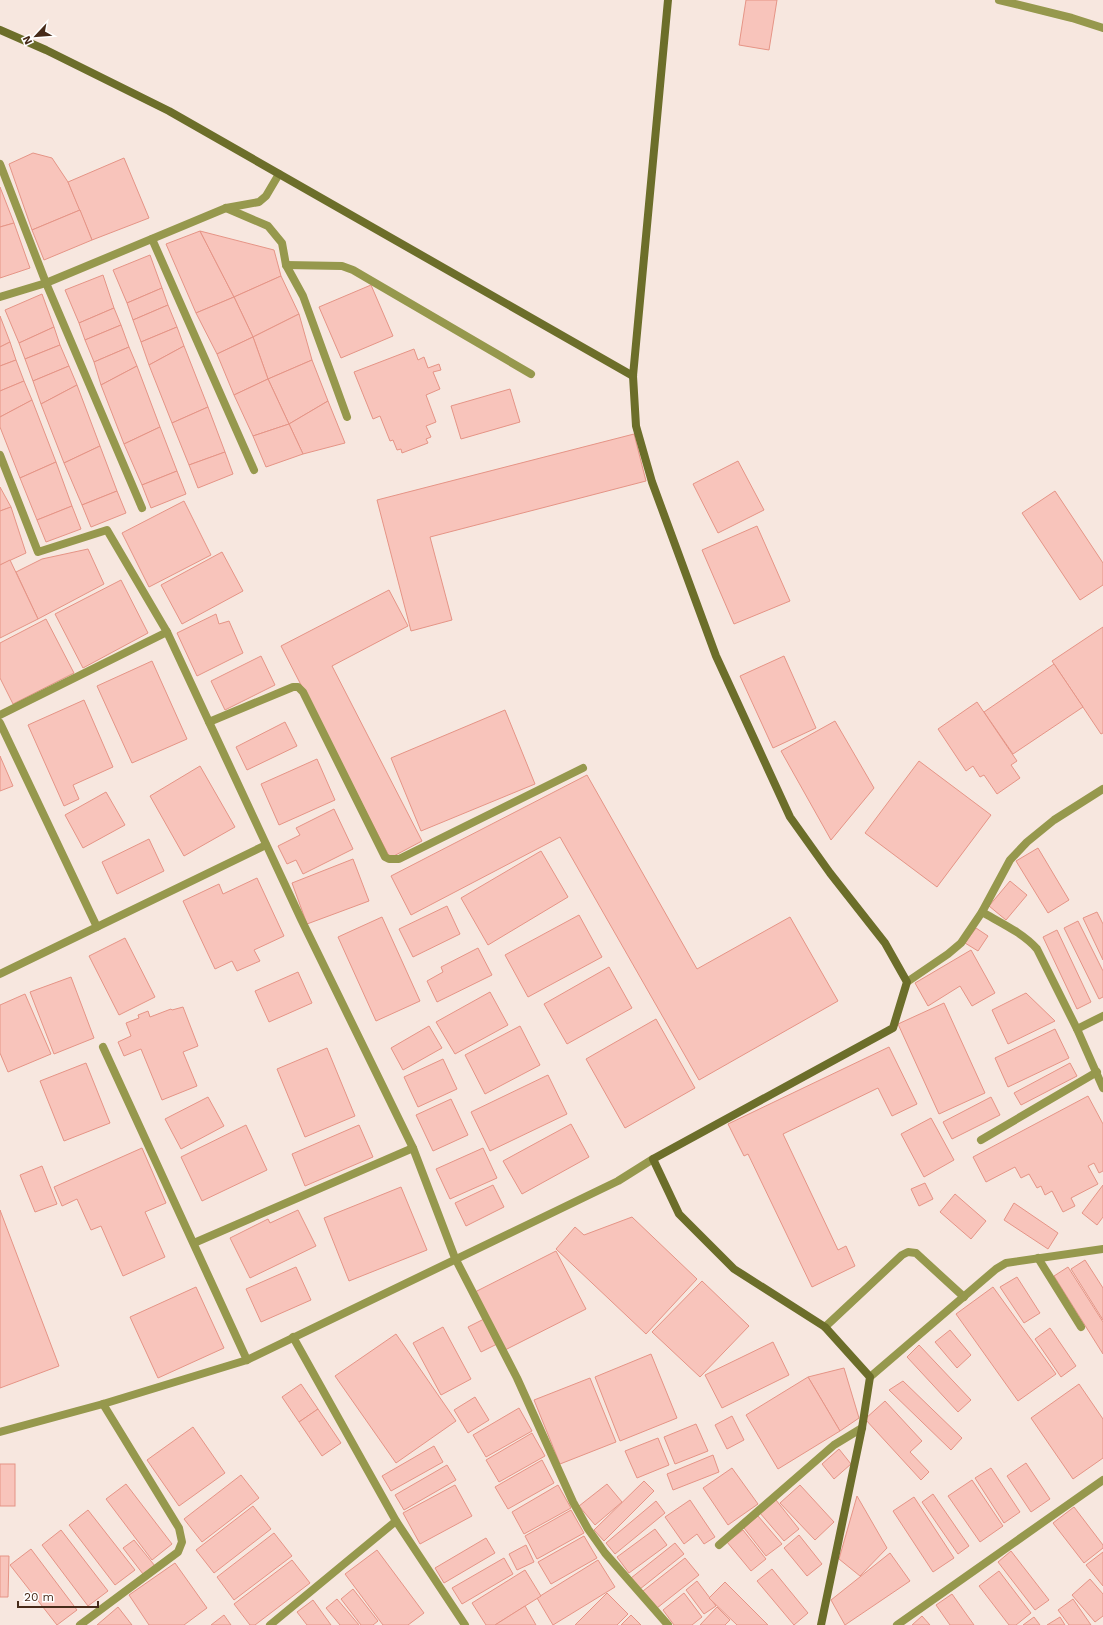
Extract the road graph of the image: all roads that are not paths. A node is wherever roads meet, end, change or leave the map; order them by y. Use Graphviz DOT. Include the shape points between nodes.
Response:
graph roads {
  1 [pos="668,0"];
  2 [pos="999,0"];
  3 [pos="1103,28"];
  4 [pos="0,30"];
  5 [pos="0,164"];
  6 [pos="279,174"];
  7 [pos="226,208"];
  8 [pos="152,239"];
  9 [pos="286,266"];
  10 [pos="46,283"];
  11 [pos="0,297"];
  12 [pos="531,374"];
  13 [pos="633,376"];
  14 [pos="347,417"];
  15 [pos="0,455"];
  16 [pos="254,470"];
  17 [pos="142,508"];
  18 [pos="167,632"];
  19 [pos="0,715"];
  20 [pos="209,722"];
  21 [pos="0,723"];
  22 [pos="583,768"];
  23 [pos="1103,789"];
  24 [pos="266,845"];
  25 [pos="982,912"];
  26 [pos="97,927"];
  27 [pos="0,974"];
  28 [pos="907,982"];
  29 [pos="1103,1016"];
  30 [pos="1077,1028"];
  31 [pos="103,1047"];
  32 [pos="1097,1072"];
  33 [pos="1103,1088"];
  34 [pos="981,1140"];
  35 [pos="413,1148"];
  36 [pos="653,1159"];
  37 [pos="194,1243"];
  38 [pos="1103,1249"];
  39 [pos="455,1258"];
  40 [pos="1038,1258"];
  41 [pos="964,1297"];
  42 [pos="825,1327"];
  43 [pos="1081,1327"];
  44 [pos="293,1337"];
  45 [pos="247,1360"];
  46 [pos="870,1377"];
  47 [pos="103,1404"];
  48 [pos="862,1428"];
  49 [pos="0,1432"];
  50 [pos="1103,1481"];
  51 [pos="396,1521"];
  52 [pos="719,1545"];
  53 [pos="80,1625"];
  54 [pos="270,1625"];
  55 [pos="465,1625"];
  56 [pos="668,1625"];
  57 [pos="821,1625"];
  58 [pos="896,1625"];
  1 -- 13 [label="street"];
  2 -- 3 [label="street"];
  4 -- 6 [label="street" via="169,111"];
  5 -- 10 [label="street"];
  6 -- 7 [label="street" via="266,196 259,202"];
  6 -- 13 [label="street"];
  7 -- 8 [label="street"];
  7 -- 9 [label="street" via="268,226 282,243"];
  8 -- 10 [label="street"];
  8 -- 16 [label="street"];
  9 -- 12 [label="street" via="342,266 352,270"];
  9 -- 14 [label="street" via="303,296"];
  10 -- 11 [label="street"];
  10 -- 17 [label="street"];
  13 -- 28 [label="street" via="636,426 652,482 716,656 790,817 885,943"];
  15 -- 18 [label="street" via="38,552 107,530"];
  18 -- 19 [label="street"];
  18 -- 20 [label="street"];
  20 -- 22 [label="street" via="298,687 303,692 385,857 389,859 399,859"];
  20 -- 24 [label="street"];
  21 -- 26 [label="street"];
  23 -- 25 [label="street" via="1054,820 1027,842 1010,860"];
  24 -- 26 [label="street"];
  24 -- 35 [label="street"];
  25 -- 28 [label="street" via="961,943"];
  25 -- 30 [label="street" via="1024,937 1037,949"];
  26 -- 27 [label="street"];
  28 -- 36 [label="street" via="893,1028"];
  29 -- 30 [label="street"];
  30 -- 32 [label="street"];
  31 -- 37 [label="street"];
  32 -- 33 [label="street"];
  32 -- 34 [label="street"];
  35 -- 37 [label="street"];
  35 -- 39 [label="street"];
  36 -- 39 [label="street" via="618,1181"];
  36 -- 42 [label="street" via="680,1214 734,1269"];
  37 -- 45 [label="street"];
  38 -- 40 [label="street"];
  39 -- 44 [label="street"];
  39 -- 56 [label="street" via="517,1378 573,1502 588,1529 605,1553"];
  40 -- 41 [label="street" via="1006,1263"];
  40 -- 43 [label="street"];
  41 -- 42 [label="street" via="916,1253 908,1252"];
  41 -- 46 [label="street"];
  42 -- 46 [label="street"];
  44 -- 45 [label="street"];
  44 -- 51 [label="street"];
  45 -- 47 [label="street"];
  46 -- 48 [label="street"];
  47 -- 49 [label="street"];
  47 -- 53 [label="street" via="179,1528 182,1542 178,1552"];
  48 -- 52 [label="street" via="834,1445"];
  48 -- 57 [label="street"];
  50 -- 58 [label="street"];
  51 -- 54 [label="street"];
  51 -- 55 [label="street"];
}
